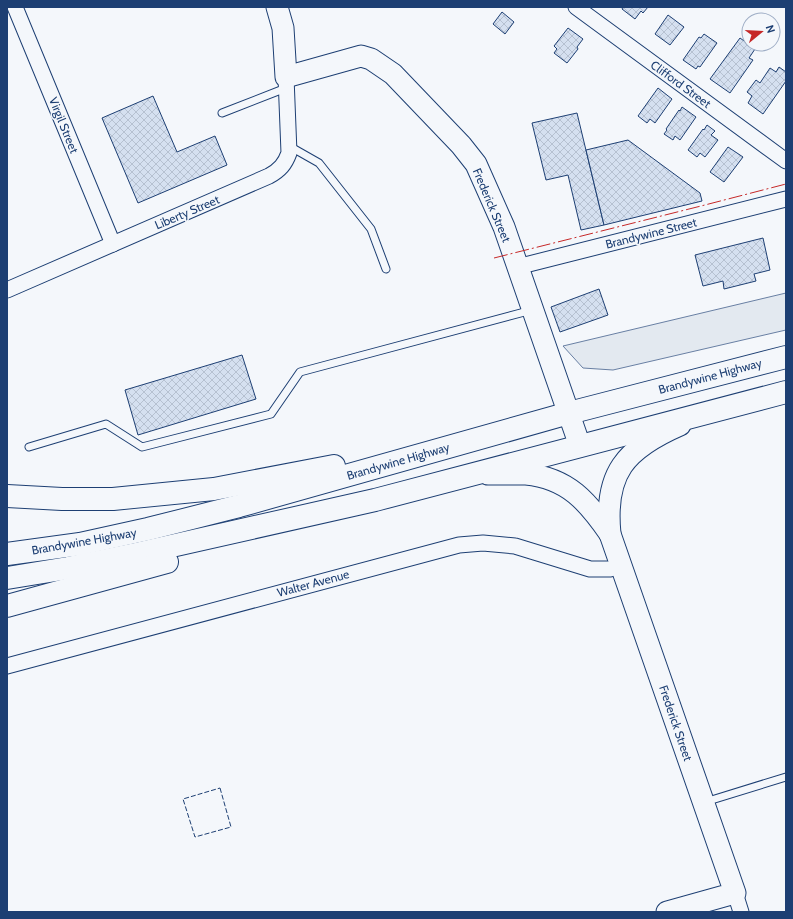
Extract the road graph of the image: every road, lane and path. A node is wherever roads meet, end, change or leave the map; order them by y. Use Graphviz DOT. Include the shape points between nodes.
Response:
graph roads {
  1 [pos="15,7"];
  2 [pos="277,7"];
  3 [pos="576,7"];
  4 [pos="286,83"];
  5 [pos="222,113"];
  6 [pos="289,146"];
  7 [pos="786,162"];
  8 [pos="786,199"];
  9 [pos="113,244"];
  10 [pos="517,267"];
  11 [pos="386,269"];
  12 [pos="7,290"];
  13 [pos="532,310"];
  14 [pos="786,356"];
  15 [pos="786,392"];
  16 [pos="710,412"];
  17 [pos="569,413"];
  18 [pos="482,438"];
  19 [pos="580,446"];
  20 [pos="29,447"];
  21 [pos="476,474"];
  22 [pos="7,496"];
  23 [pos="375,500"];
  24 [pos="610,534"];
  25 [pos="7,554"];
  26 [pos="621,566"];
  27 [pos="7,578"];
  28 [pos="7,606"];
  29 [pos="7,666"];
  30 [pos="786,777"];
  31 [pos="703,803"];
  32 [pos="738,902"];
  33 [pos="667,912"];
  1 -- 9 [label="street, Virgil Street"];
  2 -- 4 [label="street" via="283,28"];
  3 -- 7 [label="street, Clifford Street"];
  4 -- 5 [label="lane"];
  4 -- 6 [label="street, Liberty Street"];
  4 -- 10 [label="street, Frederick Street" via="361,56 372,59 393,74 476,164 504,227"];
  6 -- 9 [label="street, Liberty Street" via="286,162 280,170"];
  6 -- 11 [label="lane" via="324,168 371,229"];
  8 -- 10 [label="street, Brandywine Street"];
  9 -- 12 [label="street, Liberty Street"];
  10 -- 13 [label="street, Frederick Street"];
  13 -- 17 [label="street, Frederick Street"];
  13 -- 20 [label="lane" via="300,372 271,414 142,447 106,424"];
  14 -- 17 [label="main road, Brandywine Highway"];
  15 -- 16 [label="main road, Brandywine Highway"];
  16 -- 19 [label="main road, Brandywine Highway"];
  16 -- 24 [label="street" via="662,433 625,461 616,474 611,489 608,518"];
  17 -- 18 [label="main road, Brandywine Highway"];
  17 -- 19 [label="street, Frederick Street"];
  18 -- 22 [label="main road" via="214,489 113,499"];
  18 -- 25 [label="main road, Brandywine Highway" via="148,529 80,544"];
  19 -- 21 [label="main road, Brandywine Highway"];
  21 -- 23 [label="main road, Brandywine Highway"];
  21 -- 24 [label="street" via="527,474 562,484 586,502"];
  23 -- 27 [label="main road, Brandywine Highway" via="136,554"];
  23 -- 28 [label="main road"];
  24 -- 26 [label="street, Frederick Street"];
  26 -- 29 [label="street, Walter Avenue" via="610,570 590,569 516,546 472,542"];
  26 -- 31 [label="street, Frederick Street"];
  30 -- 31 [label="lane"];
  31 -- 32 [label="street, Frederick Street"];
  32 -- 33 [label="street"];
}
